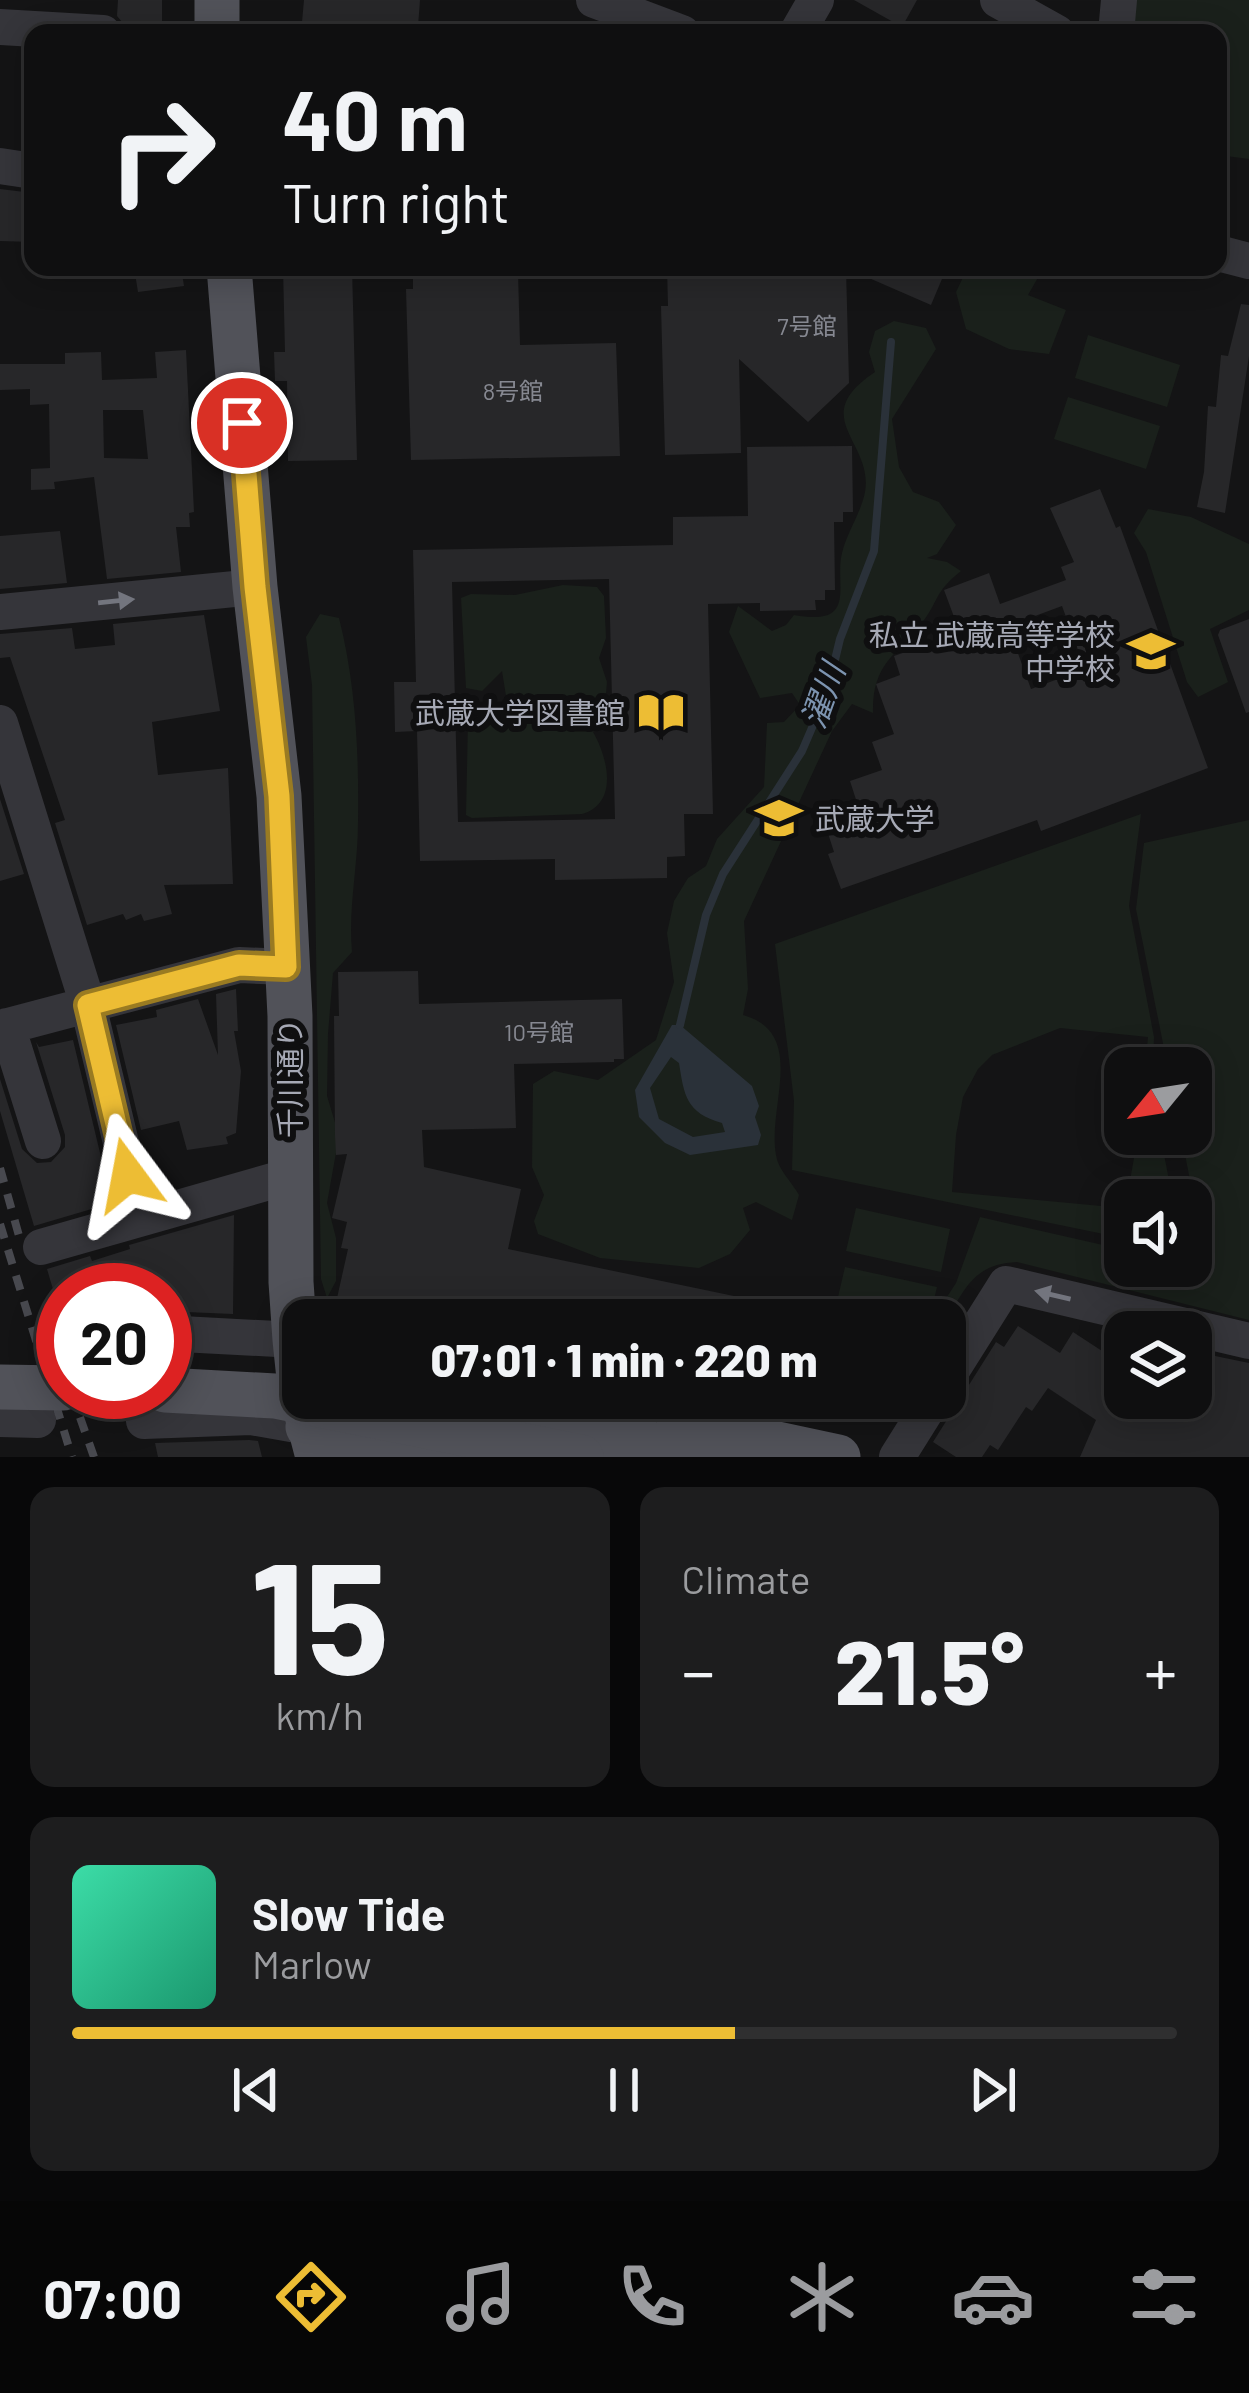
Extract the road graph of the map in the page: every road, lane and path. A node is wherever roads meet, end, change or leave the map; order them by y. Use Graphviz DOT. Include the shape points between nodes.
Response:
graph roads {
  1 [pos="594,0"];
  2 [pos="998,0"];
  3 [pos="658,24"];
  4 [pos="1041,24"];
  5 [pos="230,276"];
  6 [pos="255,587"];
  7 [pos="0,612"];
  8 [pos="0,723"];
  9 [pos="286,967"];
  10 [pos="88,1005"];
  11 [pos="3,1027"];
  12 [pos="43,1141"];
  13 [pos="290,1176"];
  14 [pos="139,1218"];
  15 [pos="41,1247"];
  16 [pos="297,1299"];
  17 [pos="192,1336"];
  18 [pos="1249,1341"];
  19 [pos="966,1348"];
  20 [pos="282,1349"];
  21 [pos="282,1353"];
  22 [pos="0,1360"];
  23 [pos="192,1360"];
  24 [pos="36,1361"];
  25 [pos="0,1387"];
  26 [pos="36,1399"];
  27 [pos="192,1404"];
  28 [pos="36,1408"];
  29 [pos="192,1411"];
  30 [pos="0,1418"];
  31 [pos="531,1419"];
  32 [pos="662,1419"];
  33 [pos="921,1419"];
  34 [pos="313,1442"];
  35 [pos="449,1457"];
  36 [pos="581,1457"];
  37 [pos="713,1457"];
  38 [pos="838,1457"];
  39 [pos="897,1457"];
  1 -- 3 [label="street"];
  2 -- 4 [label="street"];
  5 -- 6 [label="main road, 千川通り"];
  7 -- 6 [label="street, one-way"];
  6 -- 9 [label="main road, 千川通り" via="279,796"];
  8 -- 10 [label="street"];
  9 -- 10 [label="street" via="239,965"];
  9 -- 13 [label="main road, 千川通り"];
  10 -- 11 [label="street"];
  10 -- 14 [label="street"];
  11 -- 12 [label="street"];
  13 -- 14 [label="street"];
  13 -- 16 [label="main road, 千川通り"];
  14 -- 15 [label="street"];
  17 -- 20 [label="street"];
  18 -- 19 [label="street, one-way" via="1006,1284"];
  21 -- 23 [label="main road"];
  22 -- 24 [label="main road"];
  25 -- 26 [label="main road, bridge"];
  27 -- 36 [label="main road, bridge" via="294,1399"];
  28 -- 30 [label="street"];
  29 -- 34 [label="street" via="251,1418"];
  31 -- 37 [label="main road"];
  32 -- 38 [label="main road"];
  33 -- 39 [label="street"];
  34 -- 35 [label="main road"];
}
